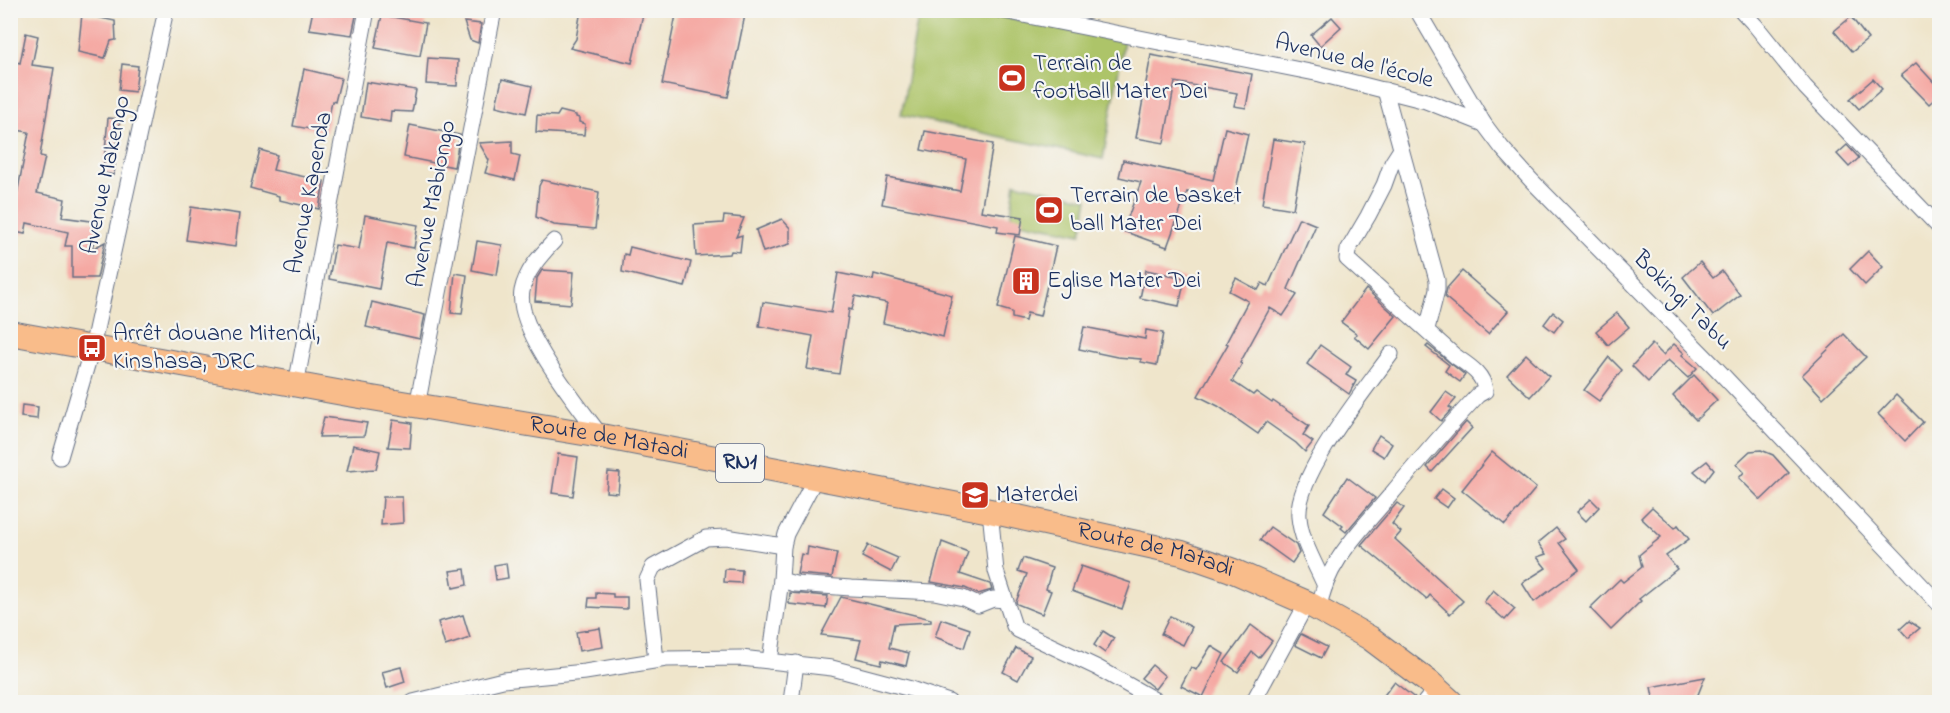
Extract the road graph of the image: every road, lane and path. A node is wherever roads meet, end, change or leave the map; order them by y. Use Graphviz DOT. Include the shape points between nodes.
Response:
graph roads {
  1 [pos="166,10"];
  2 [pos="367,10"];
  3 [pos="494,10"];
  4 [pos="999,10"];
  5 [pos="1417,10"];
  6 [pos="1741,10"];
  7 [pos="1385,90"];
  8 [pos="1484,123"];
  9 [pos="1401,149"];
  10 [pos="1940,228"];
  11 [pos="554,240"];
  12 [pos="1427,329"];
  13 [pos="10,333"];
  14 [pos="92,348"];
  15 [pos="1391,354"];
  16 [pos="296,385"];
  17 [pos="417,406"];
  18 [pos="601,436"];
  19 [pos="60,457"];
  20 [pos="816,477"];
  21 [pos="990,511"];
  22 [pos="783,546"];
  23 [pos="781,580"];
  24 [pos="1325,586"];
  25 [pos="1005,600"];
  26 [pos="1940,605"];
  27 [pos="1313,607"];
  28 [pos="656,660"];
  29 [pos="770,661"];
  30 [pos="796,663"];
  31 [pos="1437,698"];
  32 [pos="412,702"];
  33 [pos="791,702"];
  34 [pos="949,702"];
  35 [pos="1158,702"];
  36 [pos="1253,702"];
  1 -- 14 [label="street, Avenue Makengo"];
  2 -- 16 [label="street, Avenue Kapenda"];
  3 -- 17 [label="street, Avenue Mabiongo"];
  4 -- 7 [label="street, Avenue de l'école"];
  5 -- 8 [label="street, Bokingi Tabu"];
  6 -- 10 [label="street" via="1805,87"];
  7 -- 8 [label="street, Avenue de l'école"];
  7 -- 9 [label="street"];
  8 -- 26 [label="street, Bokingi Tabu" via="1531,180 1768,421"];
  9 -- 12 [label="street" via="1437,280"];
  9 -- 12 [label="street" via="1346,254"];
  11 -- 18 [label="street" via="527,275 522,308 541,353"];
  12 -- 24 [label="street" via="1479,375 1485,392 1430,446 1342,552"];
  13 -- 14 [label="highway, Route de Matadi / RN1"];
  14 -- 16 [label="highway, Route de Matadi / RN1"];
  14 -- 19 [label="street, Avenue Makengo"];
  15 -- 24 [label="street" via="1335,433 1304,487 1298,506 1303,535"];
  16 -- 17 [label="highway, Route de Matadi / RN1"];
  17 -- 18 [label="highway, Route de Matadi / RN1"];
  18 -- 20 [label="highway, Route de Matadi / RN1"];
  20 -- 21 [label="highway, Route de Matadi / RN1"];
  20 -- 22 [label="street"];
  21 -- 25 [label="street" via="996,571"];
  21 -- 27 [label="highway, Route de Matadi / RN1" via="1182,553"];
  22 -- 23 [label="street"];
  22 -- 28 [label="street" via="726,537 706,538 652,567 647,580"];
  23 -- 25 [label="street" via="934,592 978,605 993,599"];
  23 -- 29 [label="street"];
  24 -- 27 [label="street"];
  25 -- 35 [label="street" via="1018,630"];
  27 -- 31 [label="highway, Route de Matadi / RN1" via="1370,638 1430,683"];
  27 -- 36 [label="street"];
  28 -- 29 [label="street"];
  28 -- 32 [label="street" via="503,680"];
  29 -- 30 [label="street"];
  30 -- 33 [label="street"];
  30 -- 34 [label="street" via="853,673"];
}
